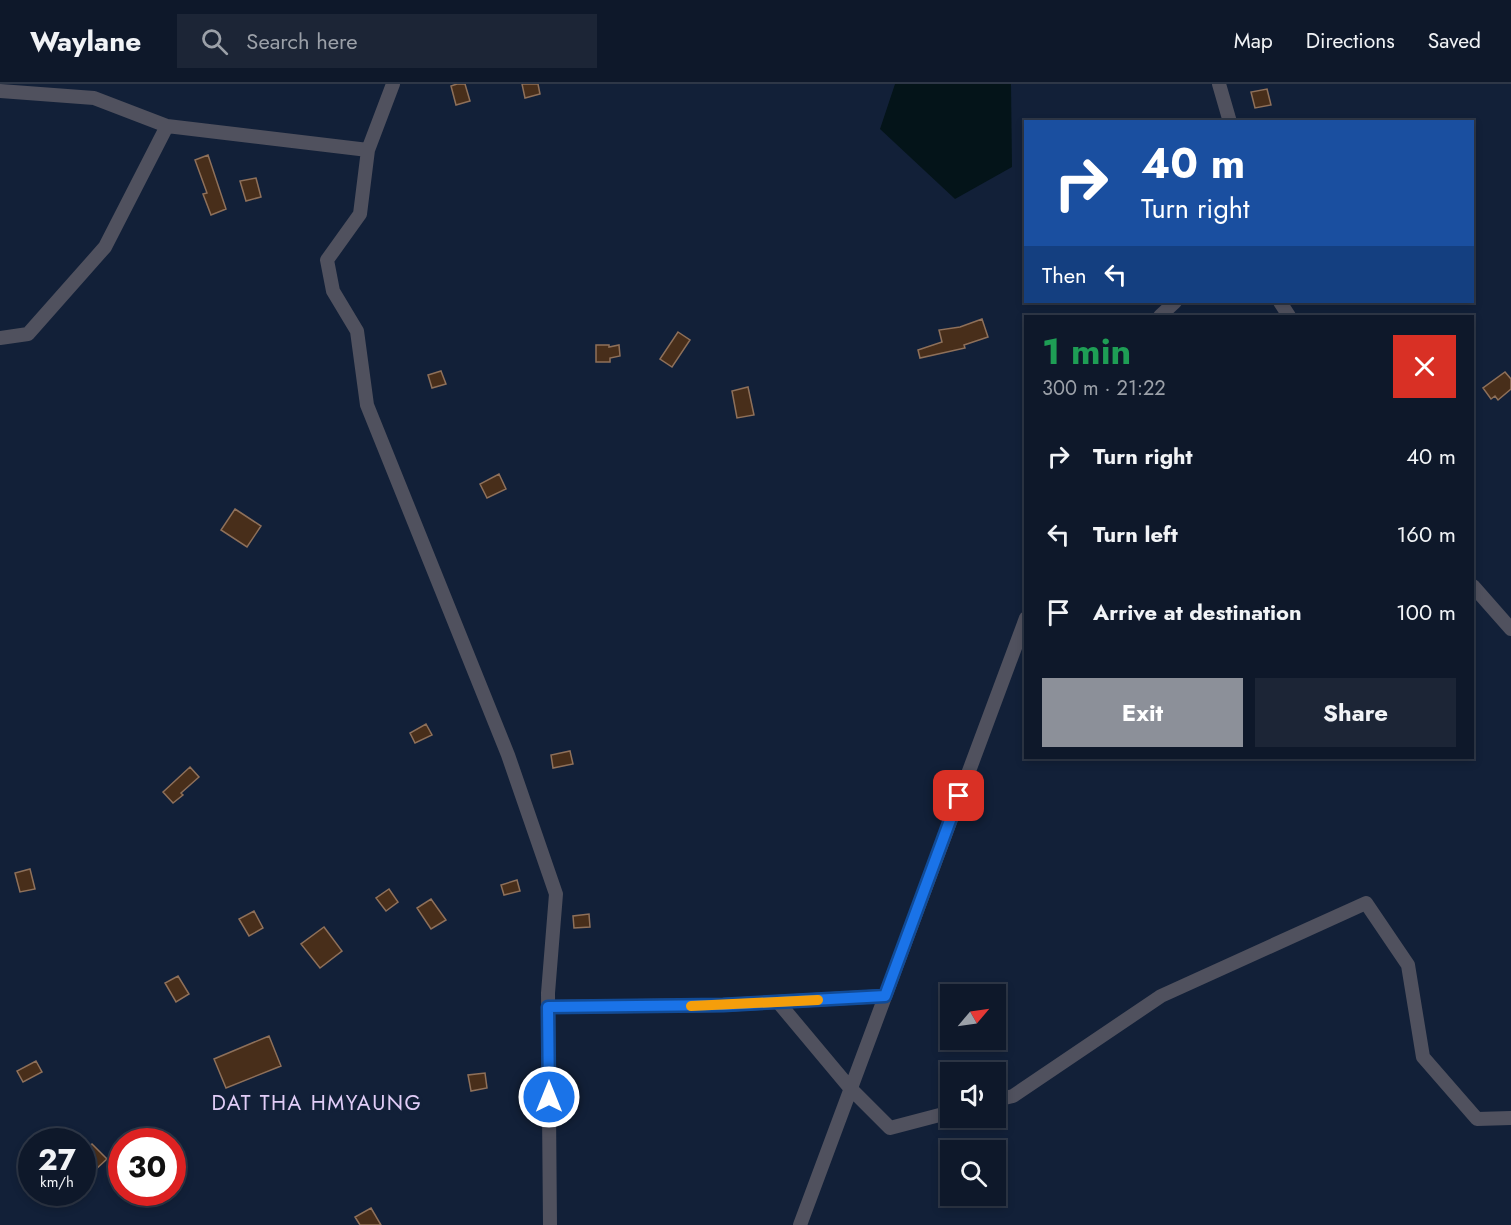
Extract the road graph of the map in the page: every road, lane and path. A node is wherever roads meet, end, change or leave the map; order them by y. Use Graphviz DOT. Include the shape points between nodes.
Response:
graph roads {
  1 [pos="393,84"];
  2 [pos="1219,84"];
  3 [pos="0,91"];
  4 [pos="1229,120"];
  5 [pos="167,126"];
  6 [pos="368,150"];
  7 [pos="1175,303"];
  8 [pos="1161,315"];
  9 [pos="0,338"];
  10 [pos="1474,587"];
  11 [pos="1024,623"];
  12 [pos="1511,629"];
  13 [pos="885,996"];
  14 [pos="778,1002"];
  15 [pos="548,1007"];
  16 [pos="850,1088"];
  17 [pos="1006,1098"];
  18 [pos="940,1115"];
  19 [pos="1511,1118"];
  20 [pos="550,1225"];
  21 [pos="800,1225"];
  1 -- 6 [label="street"];
  2 -- 4 [label="street"];
  3 -- 5 [label="street" via="94,98"];
  5 -- 6 [label="street"];
  5 -- 9 [label="street" via="105,247 28,334"];
  6 -- 15 [label="street" via="360,214 327,260 333,291 357,331 367,405 508,755 556,894"];
  7 -- 8 [label="street"];
  10 -- 12 [label="street"];
  11 -- 13 [label="street"];
  13 -- 14 [label="street"];
  13 -- 16 [label="street"];
  14 -- 15 [label="street"];
  14 -- 16 [label="street"];
  15 -- 20 [label="street"];
  16 -- 18 [label="street" via="890,1128"];
  16 -- 21 [label="street"];
  17 -- 19 [label="street" via="1161,996 1366,903 1408,965 1423,1057 1476,1119"];
}
